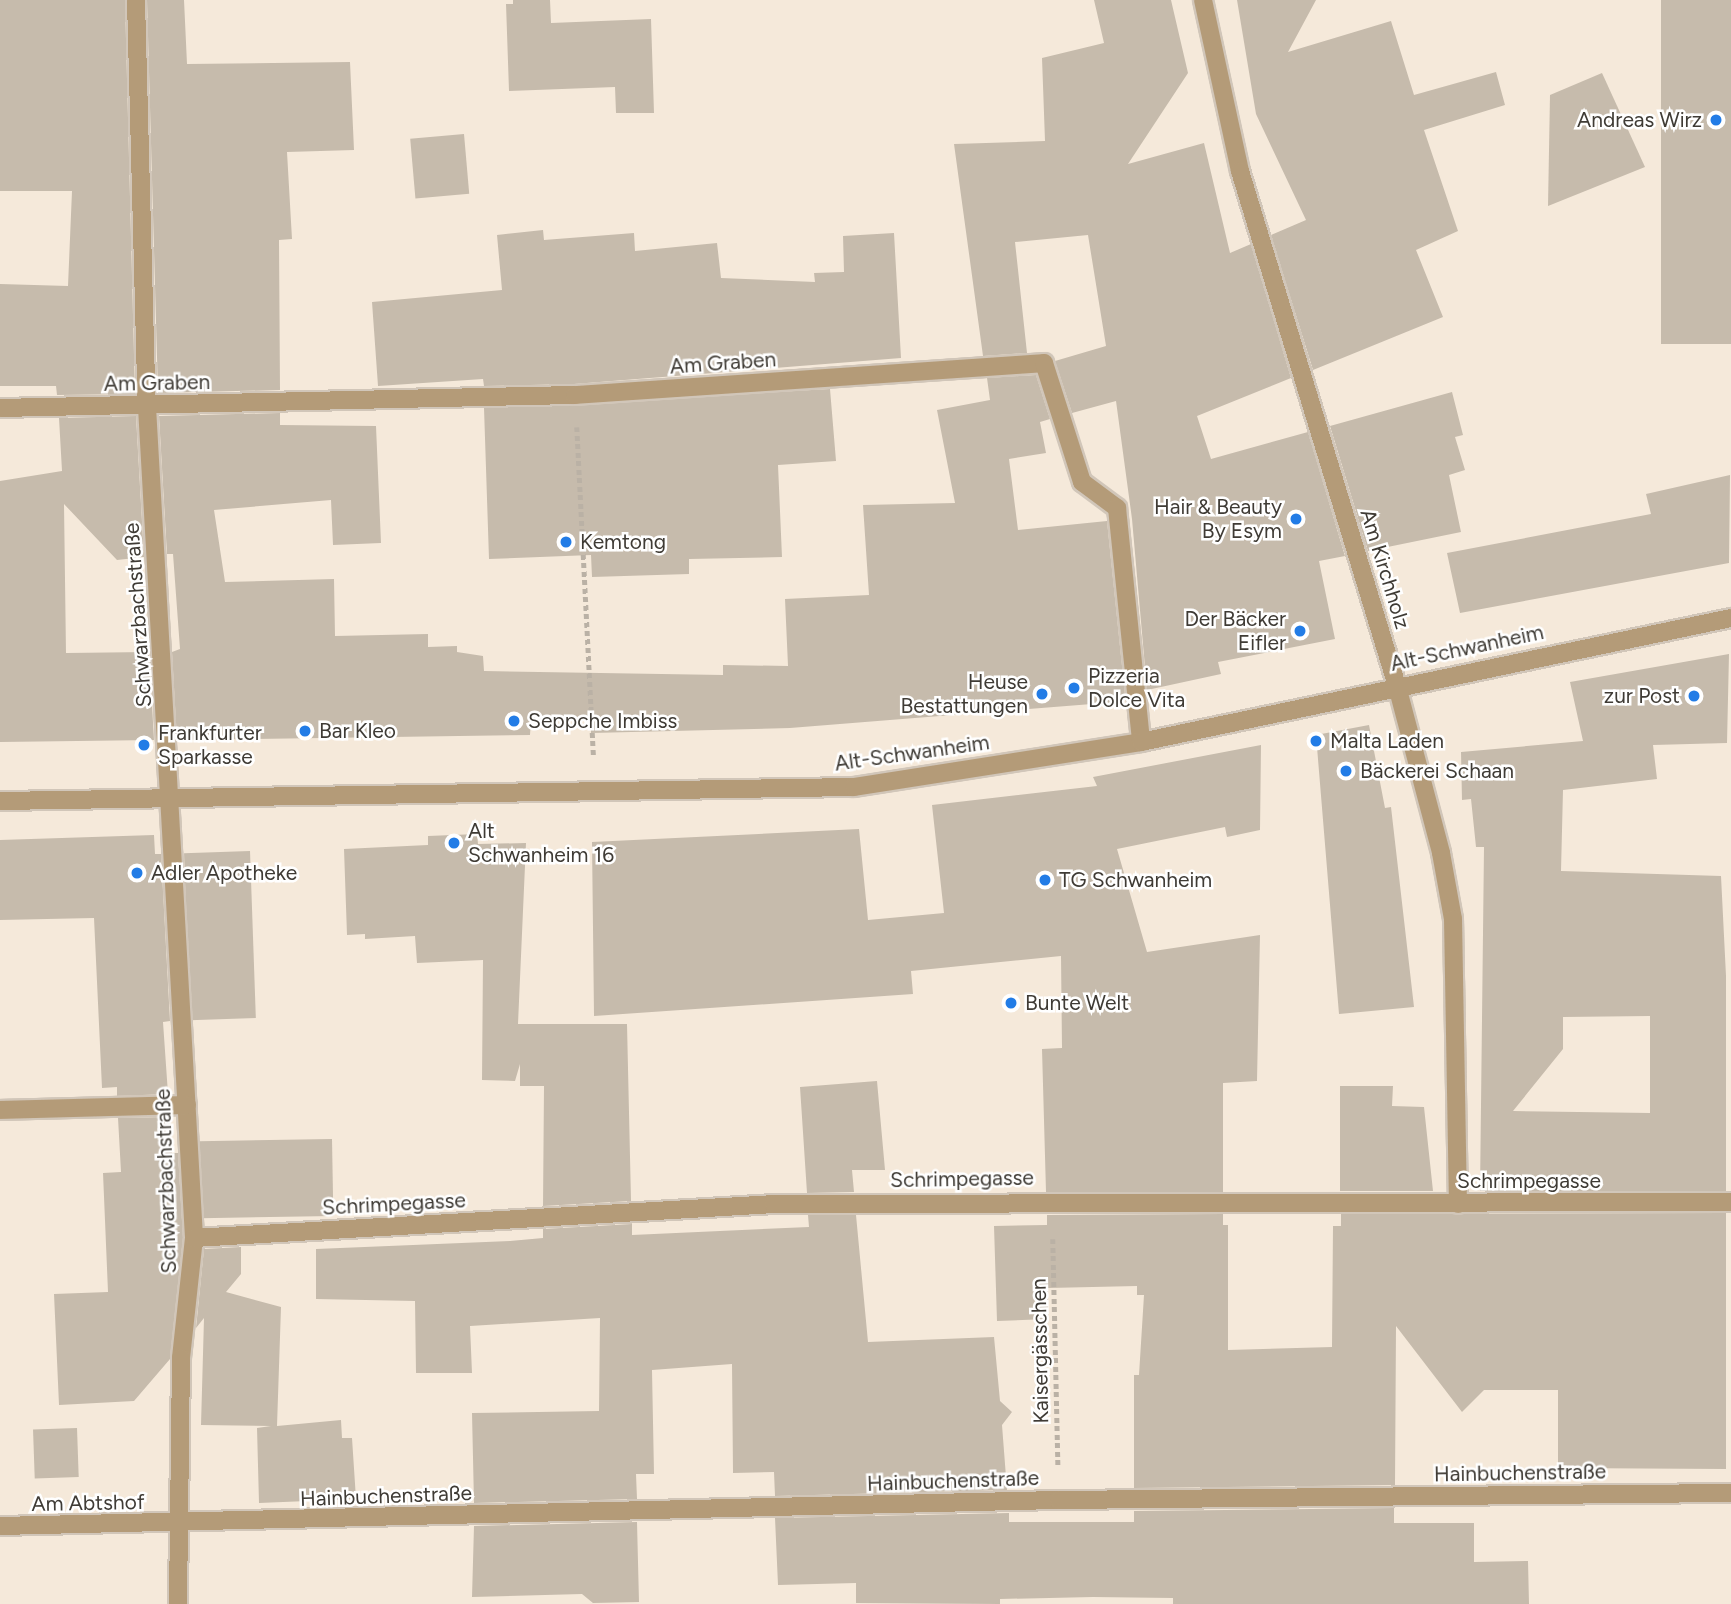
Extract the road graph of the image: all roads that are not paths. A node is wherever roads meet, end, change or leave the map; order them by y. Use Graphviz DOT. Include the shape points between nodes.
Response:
graph roads {
  1 [pos="136,0"];
  2 [pos="1203,0"];
  3 [pos="147,407"];
  4 [pos="0,408"];
  5 [pos="1731,618"];
  6 [pos="1397,686"];
  7 [pos="1141,742"];
  8 [pos="172,798"];
  9 [pos="0,802"];
  10 [pos="187,1105"];
  11 [pos="0,1110"];
  12 [pos="1731,1202"];
  13 [pos="1458,1204"];
  14 [pos="194,1238"];
  15 [pos="1731,1493"];
  16 [pos="177,1525"];
  17 [pos="0,1526"];
  18 [pos="178,1604"];
  1 -- 3 [label="street, Schwarzbachstraße"];
  2 -- 6 [label="street, Am Kirchholz" via="1240,171"];
  3 -- 4 [label="street, Am Graben"];
  3 -- 7 [label="street, Am Graben" via="575,395 1044,363 1082,482 1117,508"];
  3 -- 8 [label="street, Schwarzbachstraße"];
  5 -- 6 [label="street, Alt-Schwanheim"];
  6 -- 7 [label="street, Alt-Schwanheim"];
  6 -- 13 [label="street, Am Kirchholz" via="1441,853 1453,919"];
  7 -- 8 [label="street, Alt-Schwanheim" via="854,788"];
  8 -- 9 [label="street, Alt-Schwanheim"];
  8 -- 10 [label="street, Schwarzbachstraße"];
  10 -- 11 [label="street"];
  10 -- 14 [label="street, Schwarzbachstraße"];
  12 -- 13 [label="street, Schrimpegasse"];
  13 -- 14 [label="street, Schrimpegasse" via="1052,1200 775,1204"];
  14 -- 16 [label="street, Schwarzbachstraße" via="181,1358"];
  15 -- 16 [label="street, Hainbuchenstraße" via="1059,1500"];
  16 -- 17 [label="street, Am Abtshof"];
  16 -- 18 [label="street, Schwarzbachstraße"];
}
